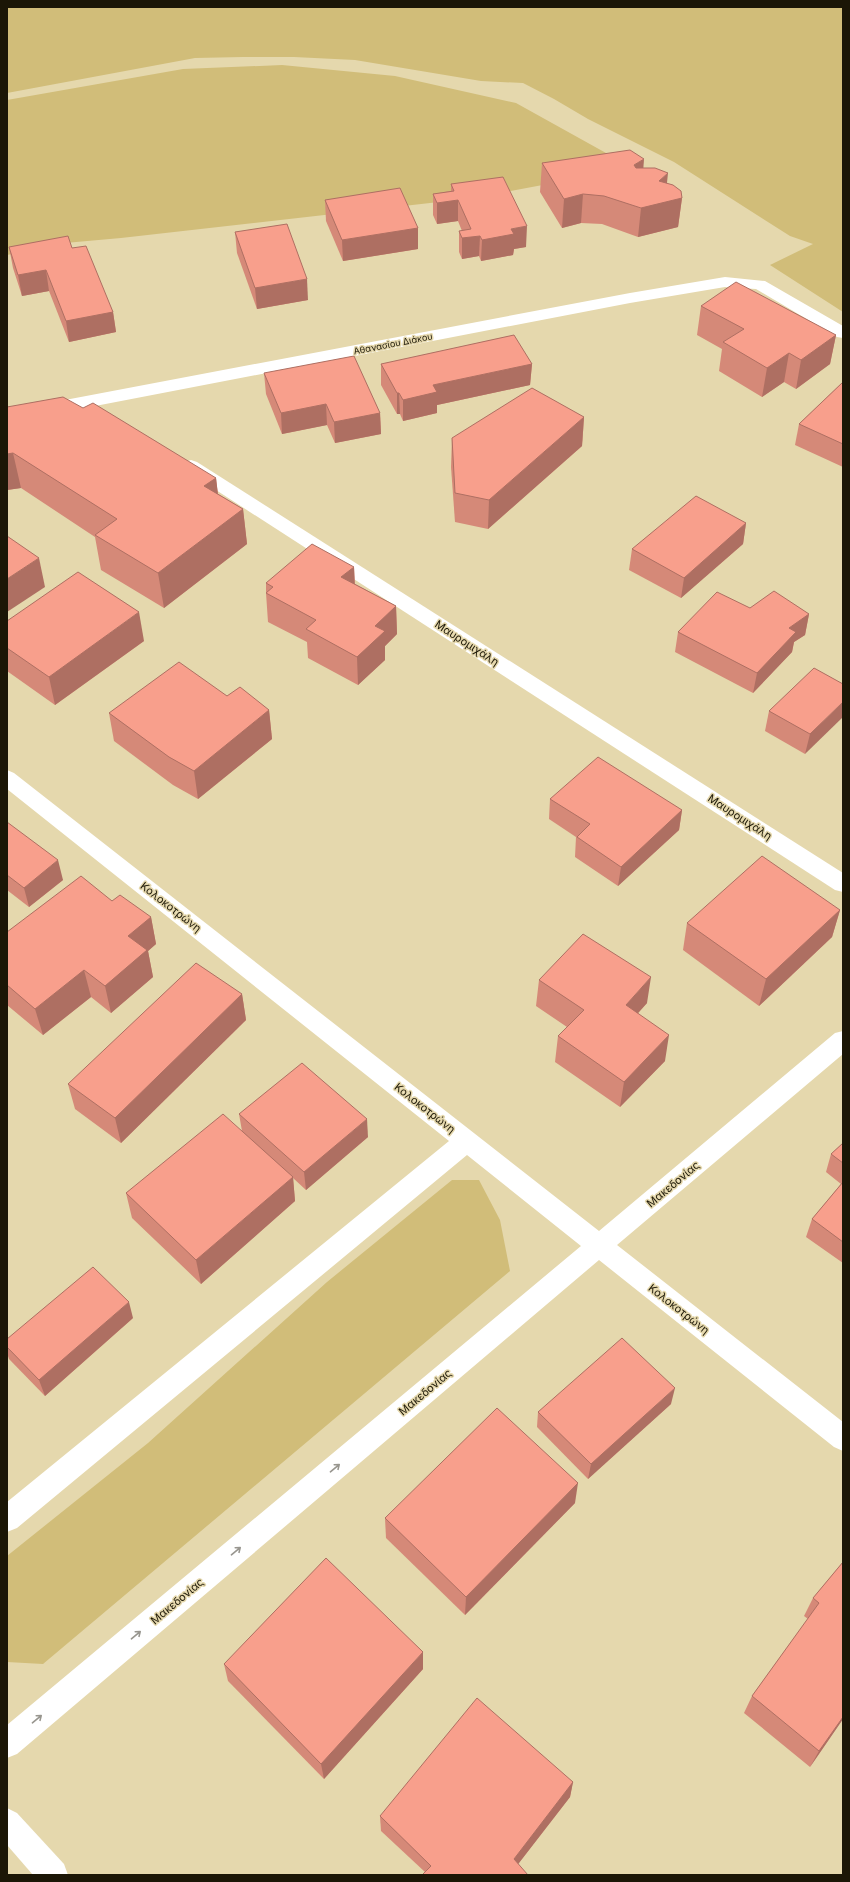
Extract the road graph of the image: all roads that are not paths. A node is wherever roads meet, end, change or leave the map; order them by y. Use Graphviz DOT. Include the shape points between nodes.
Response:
graph roads {
  1 [pos="843,333"];
  2 [pos="91,402"];
  3 [pos="111,414"];
  4 [pos="7,417"];
  5 [pos="178,458"];
  6 [pos="7,778"];
  7 [pos="843,884"];
  8 [pos="843,1040"];
  9 [pos="467,1141"];
  10 [pos="599,1246"];
  11 [pos="843,1438"];
  12 [pos="7,1519"];
  13 [pos="7,1744"];
  14 [pos="7,1823"];
  15 [pos="54,1875"];
  1 -- 2 [label="street, Αθανασίου Διάκου" via="759,284 725,282"];
  2 -- 3 [label="street"];
  2 -- 4 [label="street, Αθανασίου Διάκου"];
  5 -- 7 [label="street, Μαυρομιχάλη"];
  6 -- 9 [label="street, Κολοκοτρώνη"];
  8 -- 10 [label="street, Μακεδονίας"];
  9 -- 10 [label="street, Κολοκοτρώνη"];
  9 -- 12 [label="street"];
  10 -- 11 [label="street, Κολοκοτρώνη"];
  13 -- 10 [label="street, Μακεδονίας, one-way"];
  14 -- 15 [label="street"];
}
